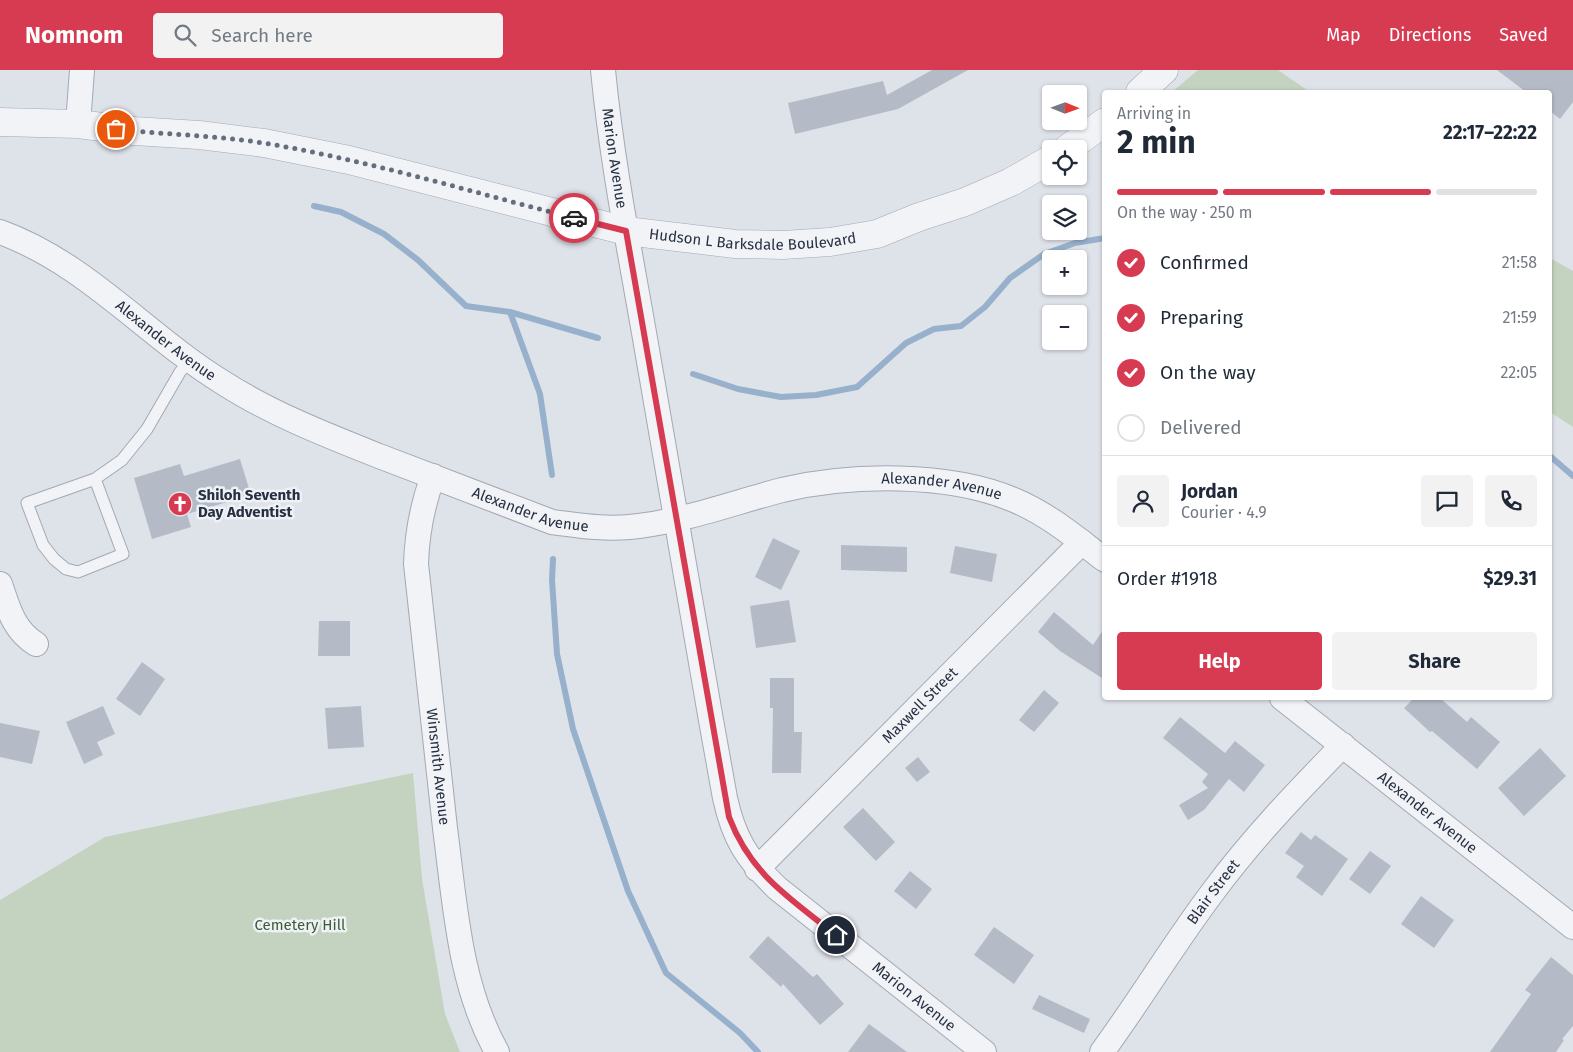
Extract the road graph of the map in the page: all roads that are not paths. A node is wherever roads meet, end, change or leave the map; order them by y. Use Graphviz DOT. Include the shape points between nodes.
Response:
graph roads {
  1 [pos="82,70"];
  2 [pos="603,70"];
  3 [pos="1164,70"];
  4 [pos="1142,90"];
  5 [pos="0,122"];
  6 [pos="78,124"];
  7 [pos="1102,124"];
  8 [pos="1080,140"];
  9 [pos="1042,164"];
  10 [pos="626,231"];
  11 [pos="0,232"];
  12 [pos="189,361"];
  13 [pos="433,476"];
  14 [pos="95,480"];
  15 [pos="676,519"];
  16 [pos="1082,542"];
  17 [pos="1102,558"];
  18 [pos="0,584"];
  19 [pos="36,644"];
  20 [pos="1285,700"];
  21 [pos="1343,745"];
  22 [pos="757,869"];
  23 [pos="1573,927"];
  24 [pos="496,1052"];
  25 [pos="984,1052"];
  26 [pos="1102,1052"];
  1 -- 6 [label="street"];
  2 -- 10 [label="street, Marion Avenue"];
  3 -- 4 [label="street"];
  5 -- 6 [label="street, Hudson L Barksdale Boulevard"];
  6 -- 10 [label="street, Hudson L Barksdale Boulevard" via="264,143 349,160"];
  7 -- 8 [label="street"];
  9 -- 10 [label="street, Hudson L Barksdale Boulevard" via="965,202 877,234 830,242 735,244"];
  10 -- 15 [label="street, Marion Avenue"];
  11 -- 12 [label="street, Alexander Avenue" via="52,257 94,284"];
  12 -- 13 [label="street, Alexander Avenue" via="258,403 352,445"];
  12 -- 14 [label="lane" via="147,429 122,460"];
  13 -- 15 [label="street, Alexander Avenue" via="552,522 610,528"];
  13 -- 24 [label="street, Winsmith Avenue" via="418,527 416,564 434,735 459,939 471,990"];
  14 -- 14 [label="lane" via="27,503 43,546 66,569 78,572 123,554"];
  15 -- 16 [label="street, Alexander Avenue" via="784,490 830,482 914,479 978,488 1013,499"];
  15 -- 22 [label="street, Marion Avenue" via="724,798 736,836"];
  16 -- 17 [label="street, Alexander Avenue"];
  16 -- 22 [label="street, Maxwell Street"];
  18 -- 19 [label="street" via="16,625"];
  20 -- 21 [label="street, Alexander Avenue"];
  21 -- 23 [label="street, Alexander Avenue"];
  21 -- 26 [label="street, Blair Street" via="1239,858"];
  22 -- 25 [label="street, Marion Avenue"];
}
